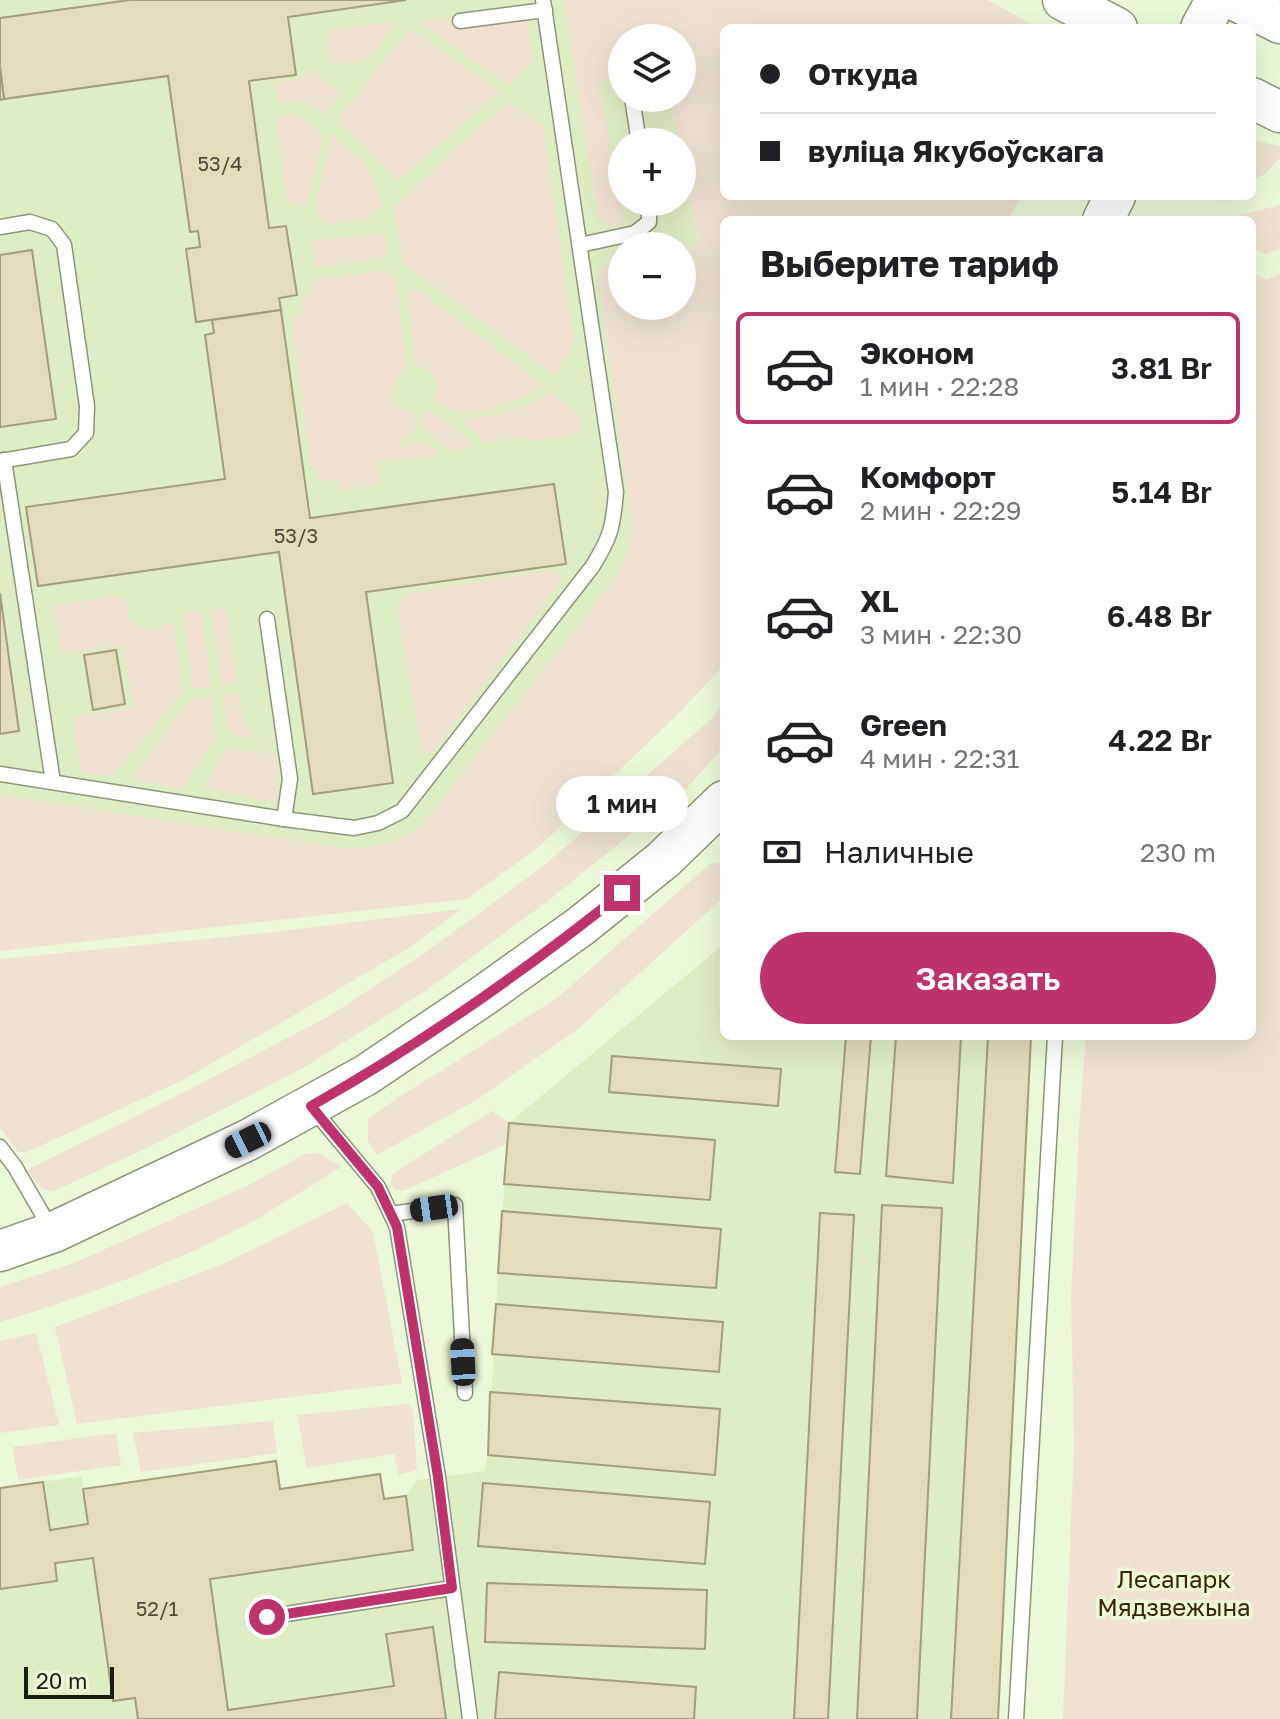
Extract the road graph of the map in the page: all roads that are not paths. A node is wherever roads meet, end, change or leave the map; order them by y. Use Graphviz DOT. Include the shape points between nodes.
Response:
graph roads {
  1 [pos="1063,0"];
  2 [pos="1216,0"];
  3 [pos="1235,0"];
  4 [pos="544,5"];
  5 [pos="460,21"];
  6 [pos="1280,23"];
  7 [pos="1109,24"];
  8 [pos="1203,24"];
  9 [pos="1256,100"];
  10 [pos="1280,112"];
  11 [pos="649,216"];
  12 [pos="0,227"];
  13 [pos="580,245"];
  14 [pos="2,460"];
  15 [pos="267,619"];
  16 [pos="0,774"];
  17 [pos="53,782"];
  18 [pos="720,805"];
  19 [pos="284,819"];
  20 [pos="1055,1040"];
  21 [pos="311,1106"];
  22 [pos="0,1147"];
  23 [pos="391,1214"];
  24 [pos="54,1232"];
  25 [pos="0,1251"];
  26 [pos="465,1393"];
  27 [pos="452,1588"];
  28 [pos="267,1617"];
  29 [pos="470,1719"];
  30 [pos="1016,1719"];
  1 -- 7 [label="main road"];
  2 -- 8 [label="main road"];
  3 -- 6 [label="main road"];
  4 -- 5 [label="lane"];
  4 -- 13 [label="lane"];
  9 -- 10 [label="main road"];
  11 -- 13 [label="lane" via="635,233"];
  12 -- 14 [label="lane" via="30,222 52,229 64,245 87,406 86,433 71,449"];
  13 -- 19 [label="lane" via="616,492 607,544 402,811 354,828"];
  14 -- 17 [label="lane"];
  15 -- 19 [label="lane" via="290,779"];
  16 -- 17 [label="lane"];
  17 -- 19 [label="lane"];
  18 -- 21 [label="main road" via="663,860 581,926 366,1075"];
  20 -- 30 [label="lane"];
  21 -- 23 [label="lane" via="378,1187"];
  21 -- 24 [label="main road"];
  22 -- 24 [label="lane"];
  23 -- 26 [label="lane" via="455,1205"];
  23 -- 27 [label="lane" via="400,1242"];
  24 -- 25 [label="main road"];
  27 -- 28 [label="lane"];
  27 -- 29 [label="lane"];
}
